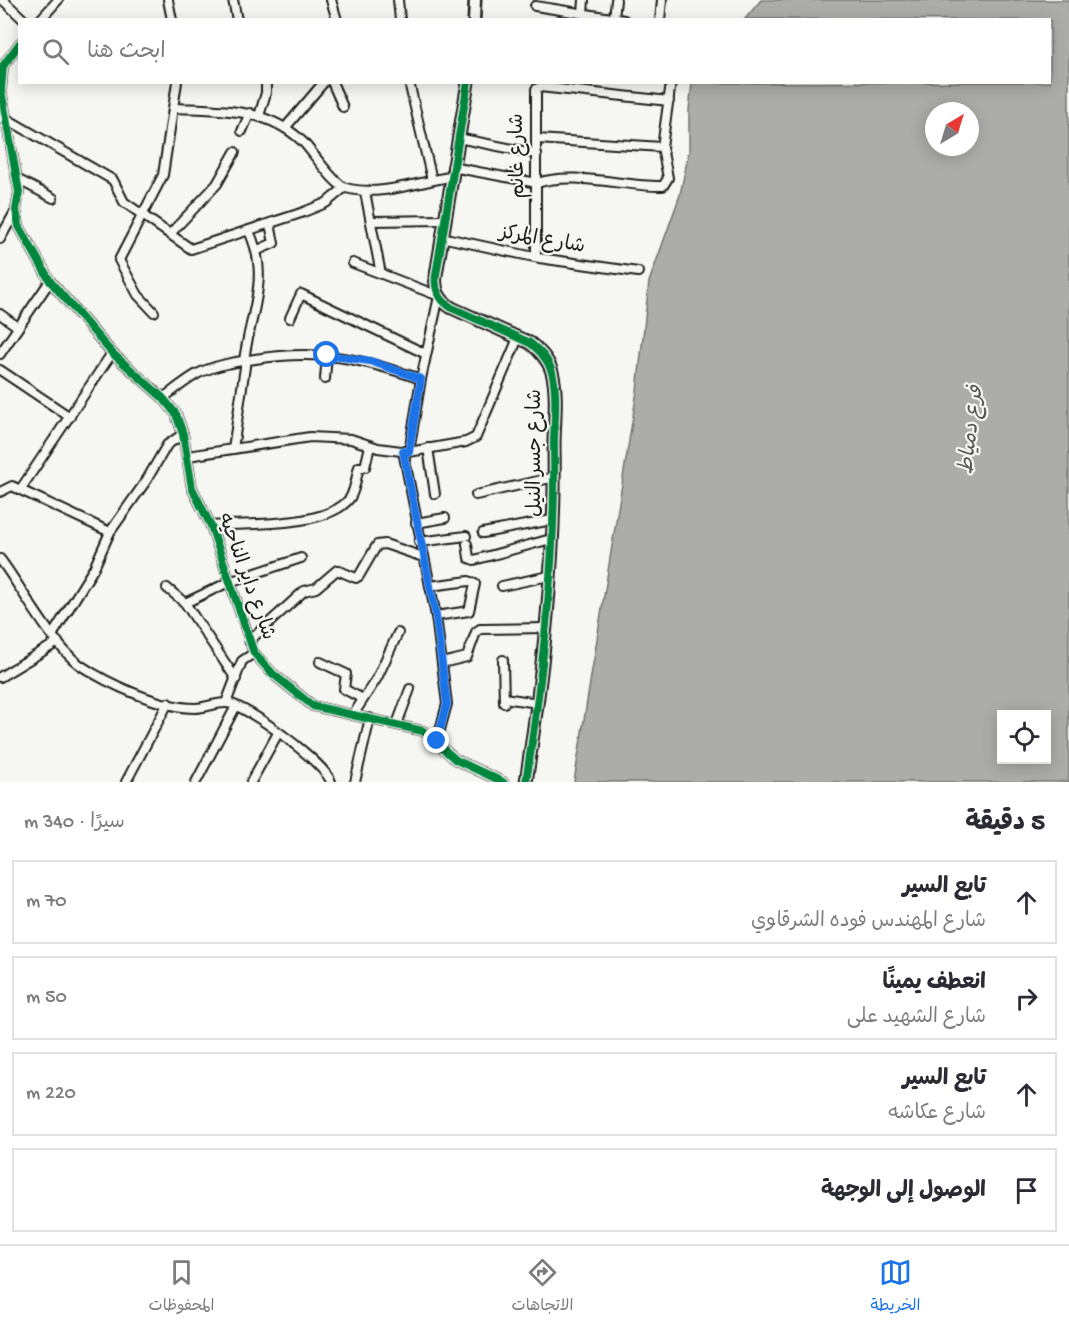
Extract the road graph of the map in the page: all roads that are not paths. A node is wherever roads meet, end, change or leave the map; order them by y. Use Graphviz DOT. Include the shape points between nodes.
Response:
graph roads {
  1 [pos="3,0"];
  2 [pos="58,0"];
  3 [pos="168,0"];
  4 [pos="233,0"];
  5 [pos="331,0"];
  6 [pos="398,0"];
  7 [pos="475,0"];
  8 [pos="584,0"];
  9 [pos="616,0"];
  10 [pos="662,0"];
  11 [pos="535,6"];
  12 [pos="583,13"];
  13 [pos="22,18"];
  14 [pos="42,18"];
  15 [pos="172,18"];
  16 [pos="237,18"];
  17 [pos="336,18"];
  18 [pos="400,18"];
  19 [pos="474,18"];
  20 [pos="608,18"];
  21 [pos="660,18"];
  22 [pos="18,45"];
  23 [pos="177,84"];
  24 [pos="266,84"];
  25 [pos="322,84"];
  26 [pos="334,84"];
  27 [pos="410,84"];
  28 [pos="468,84"];
  29 [pos="595,84"];
  30 [pos="671,84"];
  31 [pos="594,93"];
  32 [pos="669,101"];
  33 [pos="343,107"];
  34 [pos="173,108"];
  35 [pos="250,113"];
  36 [pos="259,116"];
  37 [pos="4,119"];
  38 [pos="285,128"];
  39 [pos="242,131"];
  40 [pos="458,138"];
  41 [pos="537,139"];
  42 [pos="662,147"];
  43 [pos="235,152"];
  44 [pos="537,154"];
  45 [pos="451,172"];
  46 [pos="17,179"];
  47 [pos="432,180"];
  48 [pos="537,183"];
  49 [pos="344,188"];
  50 [pos="364,192"];
  51 [pos="53,198"];
  52 [pos="16,210"];
  53 [pos="144,215"];
  54 [pos="444,220"];
  55 [pos="371,221"];
  56 [pos="270,224"];
  57 [pos="249,231"];
  58 [pos="170,234"];
  59 [pos="441,237"];
  60 [pos="0,239"];
  61 [pos="258,250"];
  62 [pos="536,252"];
  63 [pos="353,263"];
  64 [pos="638,272"];
  65 [pos="381,274"];
  66 [pos="50,281"];
  67 [pos="439,296"];
  68 [pos="154,312"];
  69 [pos="0,314"];
  70 [pos="290,318"];
  71 [pos="18,327"];
  72 [pos="518,339"];
  73 [pos="112,353"];
  74 [pos="0,354"];
  75 [pos="426,354"];
  76 [pos="327,355"];
  77 [pos="245,361"];
  78 [pos="0,370"];
  79 [pos="325,379"];
  80 [pos="421,379"];
  81 [pos="163,398"];
  82 [pos="70,417"];
  83 [pos="183,434"];
  84 [pos="370,446"];
  85 [pos="428,448"];
  86 [pos="233,449"];
  87 [pos="406,451"];
  88 [pos="188,456"];
  89 [pos="555,477"];
  90 [pos="20,490"];
  91 [pos="0,492"];
  92 [pos="435,494"];
  93 [pos="476,495"];
  94 [pos="445,518"];
  95 [pos="552,520"];
  96 [pos="416,524"];
  97 [pos="211,526"];
  98 [pos="110,532"];
  99 [pos="483,533"];
  100 [pos="551,539"];
  101 [pos="419,542"];
  102 [pos="423,557"];
  103 [pos="301,558"];
  104 [pos="0,559"];
  105 [pos="549,576"];
  106 [pos="229,582"];
  107 [pos="430,586"];
  108 [pos="502,586"];
  109 [pos="167,588"];
  110 [pos="184,603"];
  111 [pos="436,616"];
  112 [pos="546,628"];
  113 [pos="398,633"];
  114 [pos="53,634"];
  115 [pos="429,636"];
  116 [pos="438,637"];
  117 [pos="249,641"];
  118 [pos="58,642"];
  119 [pos="254,652"];
  120 [pos="503,660"];
  121 [pos="320,662"];
  122 [pos="442,663"];
  123 [pos="0,677"];
  124 [pos="236,679"];
  125 [pos="411,688"];
  126 [pos="363,699"];
  127 [pos="168,703"];
  128 [pos="226,703"];
  129 [pos="538,703"];
  130 [pos="236,706"];
  131 [pos="353,715"];
  132 [pos="370,718"];
  133 [pos="397,724"];
  134 [pos="278,733"];
  135 [pos="437,741"];
  136 [pos="329,780"];
  137 [pos="126,782"];
  138 [pos="196,782"];
  139 [pos="251,782"];
  140 [pos="355,782"];
  141 [pos="503,782"];
  142 [pos="526,782"];
  1 -- 13 [label="street"];
  2 -- 14 [label="street"];
  3 -- 15 [label="street"];
  4 -- 16 [label="street"];
  5 -- 17 [label="street"];
  6 -- 18 [label="street"];
  7 -- 19 [label="street"];
  8 -- 12 [label="street"];
  9 -- 20 [label="street"];
  10 -- 21 [label="street"];
  11 -- 12 [label="street"];
  12 -- 20 [label="street"];
  22 -- 37 [label="street, شارع داير الناحيه" via="7,57 2,74"];
  23 -- 34 [label="street"];
  24 -- 36 [label="street"];
  25 -- 38 [label="street"];
  26 -- 33 [label="street"];
  27 -- 47 [label="street"];
  28 -- 40 [label="street"];
  29 -- 31 [label="street"];
  30 -- 32 [label="street"];
  31 -- 32 [label="street"];
  31 -- 41 [label="street, شارع غانم" via="540,87 534,95"];
  32 -- 42 [label="street"];
  34 -- 35 [label="street"];
  34 -- 53 [label="street" via="163,175"];
  35 -- 36 [label="street"];
  35 -- 39 [label="street"];
  36 -- 38 [label="street"];
  37 -- 46 [label="street, شارع داير الناحيه"];
  37 -- 53 [label="street" via="113,180 124,202"];
  38 -- 49 [label="street" via="302,141"];
  40 -- 44 [label="street"];
  40 -- 45 [label="street"];
  41 -- 42 [label="street"];
  41 -- 44 [label="street, شارع غانم"];
  42 -- 48 [label="street" via="668,178 663,186 601,179 548,179"];
  43 -- 58 [label="street" via="218,184"];
  44 -- 48 [label="street, شارع غانم"];
  45 -- 47 [label="street"];
  45 -- 48 [label="street"];
  45 -- 54 [label="street"];
  46 -- 51 [label="street"];
  46 -- 52 [label="street, شارع داير الناحيه"];
  47 -- 50 [label="street"];
  48 -- 62 [label="street, شارع غانم"];
  49 -- 50 [label="street"];
  49 -- 56 [label="street" via="326,203"];
  50 -- 55 [label="street"];
  52 -- 60 [label="street"];
  52 -- 66 [label="street, شارع داير الناحيه" via="26,240"];
  53 -- 58 [label="street"];
  53 -- 68 [label="street" via="119,260 138,295"];
  54 -- 55 [label="street"];
  54 -- 59 [label="street"];
  55 -- 65 [label="street"];
  56 -- 57 [label="street"];
  56 -- 61 [label="street" via="274,243"];
  57 -- 58 [label="street" via="194,249"];
  57 -- 61 [label="street"];
  59 -- 64 [label="street, شارع المركز" via="539,258"];
  59 -- 67 [label="street" via="435,280"];
  61 -- 77 [label="street" via="261,269"];
  63 -- 65 [label="street"];
  65 -- 67 [label="street"];
  66 -- 71 [label="street"];
  66 -- 73 [label="street, شارع داير الناحيه"];
  67 -- 72 [label="street, شارع جسر النيل" via="452,308"];
  67 -- 75 [label="street"];
  69 -- 71 [label="street"];
  70 -- 75 [label="street" via="302,294"];
  71 -- 74 [label="street"];
  72 -- 85 [label="street" via="476,437"];
  72 -- 89 [label="street, شارع جسر النيل" via="539,351 552,372"];
  73 -- 81 [label="street, شارع داير الناحيه"];
  73 -- 82 [label="street"];
  75 -- 80 [label="street"];
  76 -- 77 [label="street" via="284,355"];
  76 -- 79 [label="street"];
  76 -- 80 [label="street" via="370,361"];
  77 -- 81 [label="street" via="197,375"];
  77 -- 86 [label="street"];
  78 -- 82 [label="street"];
  80 -- 87 [label="street"];
  81 -- 83 [label="street, شارع داير الناحيه" via="176,414"];
  82 -- 90 [label="street"];
  83 -- 88 [label="street, شارع داير الناحيه"];
  83 -- 98 [label="street" via="167,445"];
  84 -- 86 [label="street" via="351,439 310,437"];
  84 -- 87 [label="street"];
  84 -- 97 [label="street" via="368,464 359,466 351,496 337,510 306,519"];
  85 -- 87 [label="street"];
  85 -- 92 [label="street"];
  86 -- 88 [label="street"];
  87 -- 96 [label="street"];
  88 -- 97 [label="street, شارع داير الناحيه" via="192,488"];
  89 -- 93 [label="street"];
  89 -- 95 [label="street, شارع جسر النيل"];
  90 -- 91 [label="street" via="12,486"];
  90 -- 98 [label="street"];
  94 -- 96 [label="street"];
  95 -- 99 [label="street"];
  95 -- 100 [label="street, شارع جسر النيل"];
  96 -- 101 [label="street"];
  97 -- 106 [label="street, شارع داير الناحيه"];
  98 -- 114 [label="street" via="94,568"];
  100 -- 101 [label="street" via="474,560 469,558 467,540"];
  100 -- 105 [label="street, شارع جسر النيل"];
  101 -- 102 [label="street"];
  102 -- 107 [label="street"];
  102 -- 117 [label="street, شارع داير الناحيه" via="377,545 359,576 337,570 316,588 304,591"];
  103 -- 106 [label="street"];
  104 -- 114 [label="street"];
  105 -- 108 [label="street"];
  105 -- 112 [label="street, شارع جسر النيل"];
  106 -- 110 [label="street"];
  106 -- 117 [label="street, شارع داير الناحيه"];
  107 -- 111 [label="street"];
  107 -- 111 [label="street" via="469,581 475,584 469,611"];
  109 -- 110 [label="street"];
  110 -- 124 [label="street"];
  111 -- 116 [label="street"];
  112 -- 122 [label="street" via="480,629 467,657"];
  112 -- 129 [label="street, شارع جسر النيل"];
  113 -- 126 [label="street"];
  114 -- 118 [label="street"];
  115 -- 116 [label="street"];
  116 -- 122 [label="street"];
  117 -- 119 [label="street, شارع داير الناحيه"];
  118 -- 123 [label="street"];
  118 -- 127 [label="street" via="75,661 107,681"];
  119 -- 124 [label="street" via="242,661"];
  119 -- 131 [label="street, شارع داير الناحيه" via="273,674 313,706"];
  120 -- 129 [label="street" via="504,700"];
  121 -- 126 [label="street" via="345,674 344,689"];
  122 -- 135 [label="street" via="447,704"];
  124 -- 128 [label="street"];
  125 -- 133 [label="street"];
  126 -- 131 [label="street"];
  127 -- 128 [label="street" via="195,708"];
  127 -- 137 [label="street"];
  128 -- 130 [label="street"];
  129 -- 142 [label="street, شارع جسر النيل"];
  130 -- 134 [label="street"];
  130 -- 138 [label="street"];
  131 -- 132 [label="street, شارع داير الناحيه"];
  132 -- 133 [label="street, شارع داير الناحيه"];
  132 -- 140 [label="street"];
  133 -- 135 [label="street, شارع داير الناحيه" via="423,731"];
  134 -- 136 [label="street"];
  134 -- 139 [label="street"];
  135 -- 141 [label="street, شارع داير الناحيه" via="456,760"];
}
